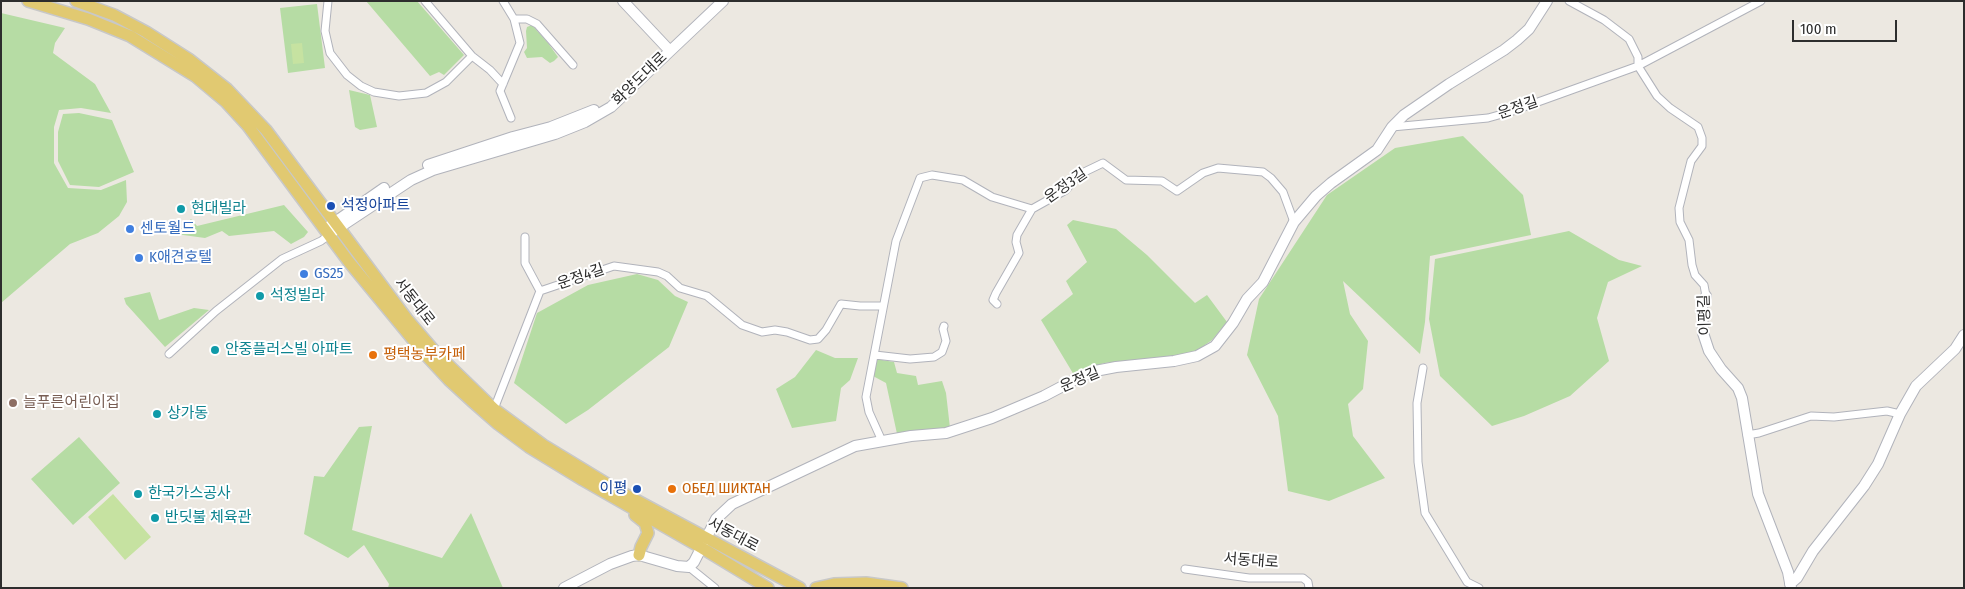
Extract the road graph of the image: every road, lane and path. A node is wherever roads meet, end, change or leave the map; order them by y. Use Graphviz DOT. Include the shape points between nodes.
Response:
graph roads {
  1 [pos="28,1"];
  2 [pos="76,1"];
  3 [pos="328,1"];
  4 [pos="425,1"];
  5 [pos="503,1"];
  6 [pos="623,1"];
  7 [pos="632,1"];
  8 [pos="716,1"];
  9 [pos="723,1"];
  10 [pos="1547,1"];
  11 [pos="1569,1"];
  12 [pos="1761,1"];
  13 [pos="514,20"];
  14 [pos="671,47"];
  15 [pos="472,56"];
  16 [pos="573,65"];
  17 [pos="1638,66"];
  18 [pos="503,84"];
  19 [pos="511,118"];
  20 [pos="1392,127"];
  21 [pos="1032,209"];
  22 [pos="1294,222"];
  23 [pos="332,229"];
  24 [pos="525,237"];
  25 [pos="540,291"];
  26 [pos="1706,296"];
  27 [pos="997,304"];
  28 [pos="882,306"];
  29 [pos="944,326"];
  30 [pos="1964,336"];
  31 [pos="169,354"];
  32 [pos="874,355"];
  33 [pos="1423,368"];
  34 [pos="494,409"];
  35 [pos="1900,414"];
  36 [pos="1747,435"];
  37 [pos="882,440"];
  38 [pos="632,509"];
  39 [pos="704,543"];
  40 [pos="640,555"];
  41 [pos="689,567"];
  42 [pos="1185,569"];
  43 [pos="1465,585"];
  44 [pos="1790,586"];
  45 [pos="564,588"];
  46 [pos="714,588"];
  47 [pos="768,588"];
  48 [pos="800,588"];
  49 [pos="816,588"];
  50 [pos="902,588"];
  51 [pos="1309,588"];
  52 [pos="1479,588"];
  1 -- 23 [label="main road, 서동대로" via="130,36 195,76 248,126"];
  2 -- 23 [label="main road, 서동대로" via="114,15 146,32 228,89 266,130"];
  3 -- 15 [label="street" via="325,31 330,53 347,75 374,92 399,96 426,93 446,82"];
  4 -- 15 [label="street"];
  5 -- 13 [label="street"];
  6 -- 14 [label="street"];
  7 -- 14 [label="street"];
  8 -- 14 [label="street, 화양도대로"];
  9 -- 14 [label="street, 화양도대로"];
  10 -- 20 [label="street, 운정길" via="1529,29 1504,50 1449,84"];
  11 -- 17 [label="street, 이평길" via="1604,20 1628,39 1638,56"];
  12 -- 17 [label="street"];
  13 -- 16 [label="street" via="527,18 537,24"];
  13 -- 18 [label="street" via="520,44"];
  14 -- 23 [label="street, 화양도대로" via="608,102 594,110 433,170"];
  15 -- 18 [label="street"];
  17 -- 20 [label="street, 운정길" via="1488,118"];
  17 -- 26 [label="street, 이평길" via="1657,96 1694,123 1702,138 1702,146 1691,161 1679,208 1695,275 1704,285"];
  18 -- 19 [label="street" via="500,91"];
  20 -- 22 [label="street, 운정길" via="1377,150 1323,190"];
  21 -- 22 [label="street, 운정3길" via="1066,190 1078,175 1103,163 1126,180 1162,181 1177,191 1203,173 1218,168 1263,172 1283,192"];
  21 -- 27 [label="street, 운정3길" via="1017,235 1019,254 996,293 994,300"];
  21 -- 28 [label="street, 운정3길" via="992,197 963,180 932,175 920,178 896,241"];
  22 -- 37 [label="street, 운정길" via="1263,282 1247,299 1215,346 1197,356 1095,371 992,418 946,433"];
  23 -- 31 [label="street" via="321,241 282,259 216,311"];
  23 -- 34 [label="main road, 서동대로" via="443,361"];
  23 -- 38 [label="main road, 서동대로" via="424,353 449,380 529,447"];
  24 -- 25 [label="street" via="525,262"];
  25 -- 28 [label="street, 운정4길" via="614,266 658,272 680,288 707,296 742,325 762,332 775,330 810,340 818,339 826,330 841,304"];
  25 -- 34 [label="street, 운정4길"];
  26 -- 36 [label="street, 이평길" via="1702,307 1703,333 1721,369 1738,388"];
  28 -- 32 [label="street, 운정3길"];
  29 -- 32 [label="street" via="946,341 942,352 934,357 910,359"];
  30 -- 35 [label="street, 이평길" via="1916,386"];
  32 -- 37 [label="street, 운정3길" via="866,397"];
  33 -- 43 [label="street" via="1417,403 1418,462 1425,513"];
  34 -- 39 [label="main road, 서동대로" via="525,434"];
  35 -- 36 [label="street" via="1887,411 1811,416"];
  35 -- 44 [label="street, 이평길" via="1878,464 1864,486 1828,530"];
  36 -- 44 [label="street, 이평길" via="1758,494 1788,572"];
  37 -- 39 [label="street, 운정길" via="855,446 732,504 716,519"];
  38 -- 39 [label="main road, 서동대로"];
  38 -- 40 [label="main road" via="648,533"];
  39 -- 41 [label="street, 운정길"];
  39 -- 47 [label="main road, 서동대로"];
  39 -- 48 [label="main road, 서동대로"];
  40 -- 41 [label="street"];
  40 -- 45 [label="street" via="623,558"];
  41 -- 46 [label="street"];
  42 -- 51 [label="street, 서동대로" via="1249,578 1303,578"];
  43 -- 52 [label="street"];
  49 -- 50 [label="main road" via="866,582"];
}
